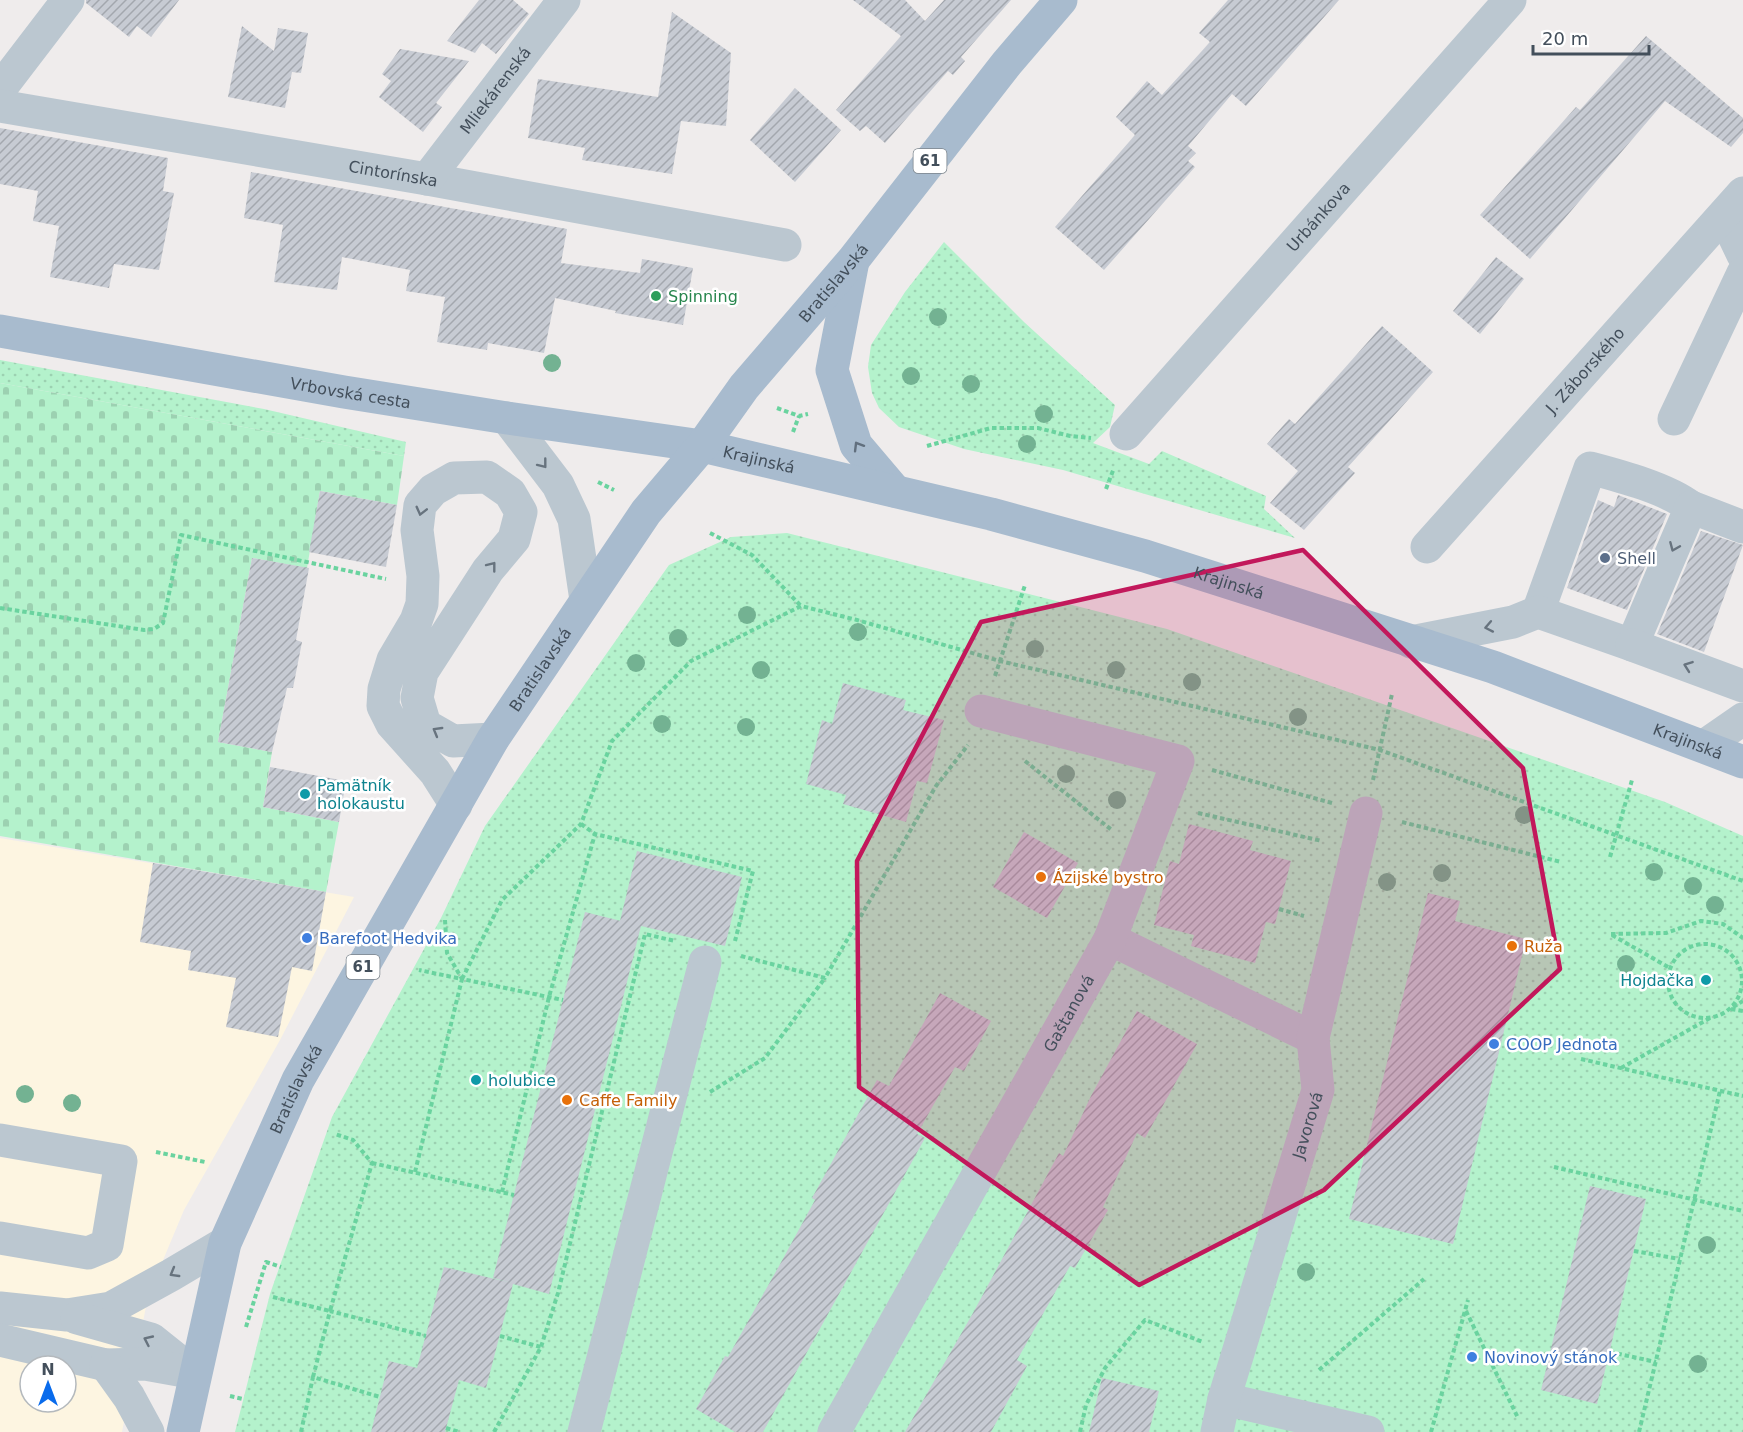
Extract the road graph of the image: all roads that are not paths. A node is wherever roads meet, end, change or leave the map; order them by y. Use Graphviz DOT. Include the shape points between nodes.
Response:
graph roads {
  1 [pos="68,0"];
  2 [pos="564,0"];
  3 [pos="1061,0"];
  4 [pos="1510,0"];
  5 [pos="0,89"];
  6 [pos="0,106"];
  7 [pos="427,179"];
  8 [pos="1733,204"];
  9 [pos="785,245"];
  10 [pos="1743,255"];
  11 [pos="854,259"];
  12 [pos="1743,273"];
  13 [pos="0,331"];
  14 [pos="507,418"];
  15 [pos="1674,419"];
  16 [pos="1126,434"];
  17 [pos="702,446"];
  18 [pos="895,491"];
  19 [pos="1691,507"];
  20 [pos="1743,527"];
  21 [pos="1427,547"];
  22 [pos="586,600"];
  23 [pos="1538,612"];
  24 [pos="1411,642"];
  25 [pos="1632,645"];
  26 [pos="1743,686"];
  27 [pos="981,711"];
  28 [pos="1743,719"];
  29 [pos="493,739"];
  30 [pos="1704,746"];
  31 [pos="1743,762"];
  32 [pos="456,805"];
  33 [pos="1366,813"];
  34 [pos="1110,939"];
  35 [pos="705,962"];
  36 [pos="1313,1038"];
  37 [pos="0,1140"];
  38 [pos="0,1238"];
  39 [pos="225,1243"];
  40 [pos="0,1308"];
  41 [pos="67,1315"];
  42 [pos="0,1340"];
  43 [pos="106,1365"];
  44 [pos="195,1373"];
  45 [pos="1224,1399"];
  46 [pos="1350,1430"];
  47 [pos="148,1432"];
  48 [pos="183,1432"];
  49 [pos="584,1432"];
  50 [pos="834,1432"];
  51 [pos="1216,1432"];
  1 -- 5 [label="street"];
  2 -- 7 [label="street, Mliekárenská"];
  3 -- 11 [label="main road, Bratislavská / 61"];
  4 -- 16 [label="street, Urbánkova"];
  6 -- 7 [label="street, Cintorínska"];
  7 -- 9 [label="street, Cintorínska"];
  8 -- 10 [label="street"];
  8 -- 21 [label="street, J. Záborského"];
  11 -- 17 [label="main road, Bratislavská / 61" via="744,387"];
  18 -- 11 [label="main road, one-way" via="856,445 832,370"];
  12 -- 15 [label="street"];
  13 -- 14 [label="main road, Vrbovská cesta"];
  14 -- 17 [label="main road, Vrbovská cesta"];
  14 -- 22 [label="street, one-way" via="558,485 574,519"];
  17 -- 18 [label="main road, Krajinská"];
  17 -- 22 [label="main road, Bratislavská / 61" via="646,512"];
  18 -- 24 [label="main road, Krajinská" via="1144,556"];
  19 -- 20 [label="street"];
  19 -- 23 [label="street" via="1682,500 1590,468"];
  19 -- 25 [label="street, one-way"];
  22 -- 29 [label="main road, Bratislavská / 61"];
  23 -- 24 [label="street, one-way" via="1513,622"];
  23 -- 25 [label="street"];
  24 -- 30 [label="main road, Krajinská" via="1493,667"];
  26 -- 25 [label="street, one-way"];
  27 -- 34 [label="street, Gaštanová" via="1178,761"];
  28 -- 30 [label="street"];
  29 -- 32 [label="main road, Bratislavská / 61"];
  29 -- 32 [label="street, one-way" via="453,741 425,725 417,698 422,672 488,570 514,539 521,512 510,493 488,477 454,478 433,490 420,505 417,530 422,604 393,660 383,706 392,724 435,772"];
  30 -- 31 [label="main road, Krajinská"];
  32 -- 39 [label="main road, Bratislavská / 61" via="298,1080"];
  33 -- 36 [label="street, Javorová"];
  34 -- 36 [label="street"];
  34 -- 50 [label="street, Gaštanová"];
  35 -- 49 [label="street"];
  36 -- 45 [label="street, Javorová" via="1318,1090"];
  37 -- 38 [label="street" via="121,1161 107,1245 88,1253"];
  39 -- 41 [label="street, one-way" via="111,1308"];
  39 -- 44 [label="main road, Bratislavská / 61"];
  40 -- 41 [label="street"];
  44 -- 41 [label="street, one-way" via="151,1339"];
  42 -- 43 [label="street"];
  43 -- 44 [label="street" via="145,1365"];
  43 -- 47 [label="street"];
  44 -- 48 [label="main road, Bratislavská / 61"];
  45 -- 46 [label="street"];
  45 -- 51 [label="street, Javorová"];
}
